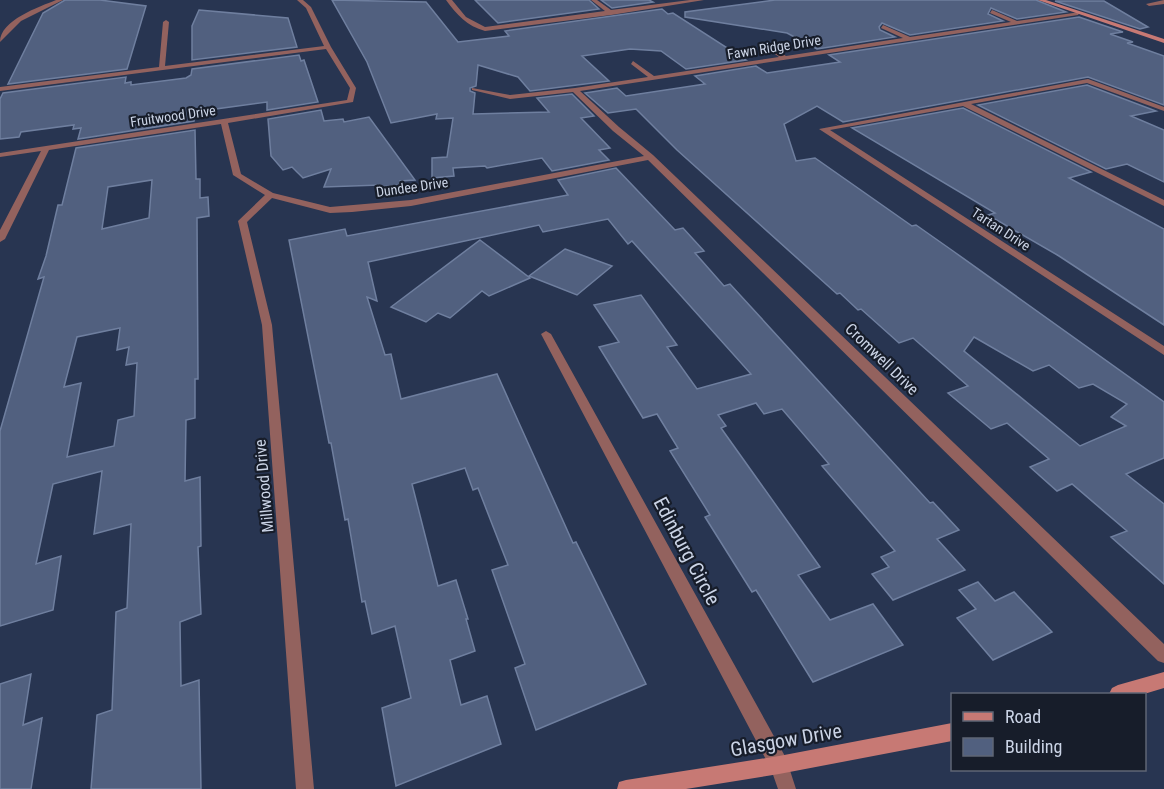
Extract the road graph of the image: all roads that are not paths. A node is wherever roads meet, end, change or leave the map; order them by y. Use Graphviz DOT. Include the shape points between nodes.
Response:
graph roads {
  1 [pos="60,0"];
  2 [pos="300,0"];
  3 [pos="449,0"];
  4 [pos="594,0"];
  5 [pos="701,0"];
  6 [pos="1041,0"];
  7 [pos="1164,2"];
  8 [pos="1149,4"];
  9 [pos="992,12"];
  10 [pos="610,13"];
  11 [pos="1078,13"];
  12 [pos="166,22"];
  13 [pos="1017,22"];
  14 [pos="883,27"];
  15 [pos="909,39"];
  16 [pos="0,40"];
  17 [pos="1164,41"];
  18 [pos="766,45"];
  19 [pos="328,47"];
  20 [pos="785,57"];
  21 [pos="633,63"];
  22 [pos="162,68"];
  23 [pos="653,78"];
  24 [pos="0,88"];
  25 [pos="474,89"];
  26 [pos="575,90"];
  27 [pos="963,102"];
  28 [pos="1164,109"];
  29 [pos="224,122"];
  30 [pos="46,148"];
  31 [pos="0,155"];
  32 [pos="650,157"];
  33 [pos="270,195"];
  34 [pos="1164,203"];
  35 [pos="0,239"];
  36 [pos="546,334"];
  37 [pos="1164,351"];
  38 [pos="1164,655"];
  39 [pos="1164,680"];
  40 [pos="1121,693"];
  41 [pos="951,732"];
  42 [pos="779,765"];
  43 [pos="305,789"];
  44 [pos="627,789"];
  45 [pos="787,789"];
  1 -- 16 [label="street" via="19,17"];
  2 -- 19 [label="street" via="308,7"];
  3 -- 10 [label="street" via="474,26 485,28"];
  4 -- 10 [label="street"];
  5 -- 10 [label="street"];
  6 -- 11 [label="street"];
  7 -- 8 [label="street"];
  9 -- 13 [label="street"];
  11 -- 13 [label="street, Fawn Ridge Drive"];
  11 -- 17 [label="street"];
  12 -- 22 [label="street"];
  13 -- 15 [label="street, Fawn Ridge Drive"];
  14 -- 15 [label="street"];
  15 -- 20 [label="street, Fawn Ridge Drive"];
  18 -- 20 [label="street"];
  19 -- 22 [label="street"];
  19 -- 29 [label="street, Fruitwood Drive" via="353,88 350,102"];
  20 -- 23 [label="street, Fawn Ridge Drive"];
  21 -- 23 [label="street"];
  22 -- 24 [label="street"];
  23 -- 26 [label="street, Fawn Ridge Drive"];
  25 -- 26 [label="street, Fawn Ridge Drive" via="510,97"];
  26 -- 32 [label="street, Cromwell Drive"];
  27 -- 28 [label="street" via="1088,81"];
  27 -- 34 [label="street"];
  27 -- 37 [label="street, Tartan Drive" via="823,129"];
  29 -- 30 [label="street, Fruitwood Drive"];
  29 -- 33 [label="street, Dundee Drive" via="237,175"];
  30 -- 31 [label="street, Fruitwood Drive"];
  30 -- 35 [label="street"];
  32 -- 33 [label="street, Dundee Drive" via="411,203 330,210"];
  32 -- 38 [label="street, Cromwell Drive"];
  33 -- 43 [label="street, Millwood Drive" via="242,221 267,325"];
  36 -- 42 [label="street, Edinburg Circle"];
  39 -- 40 [label="street"];
  41 -- 42 [label="street, Glasgow Drive"];
  42 -- 44 [label="street, Glasgow Drive"];
  42 -- 45 [label="street, Edinburg Circle"];
}
